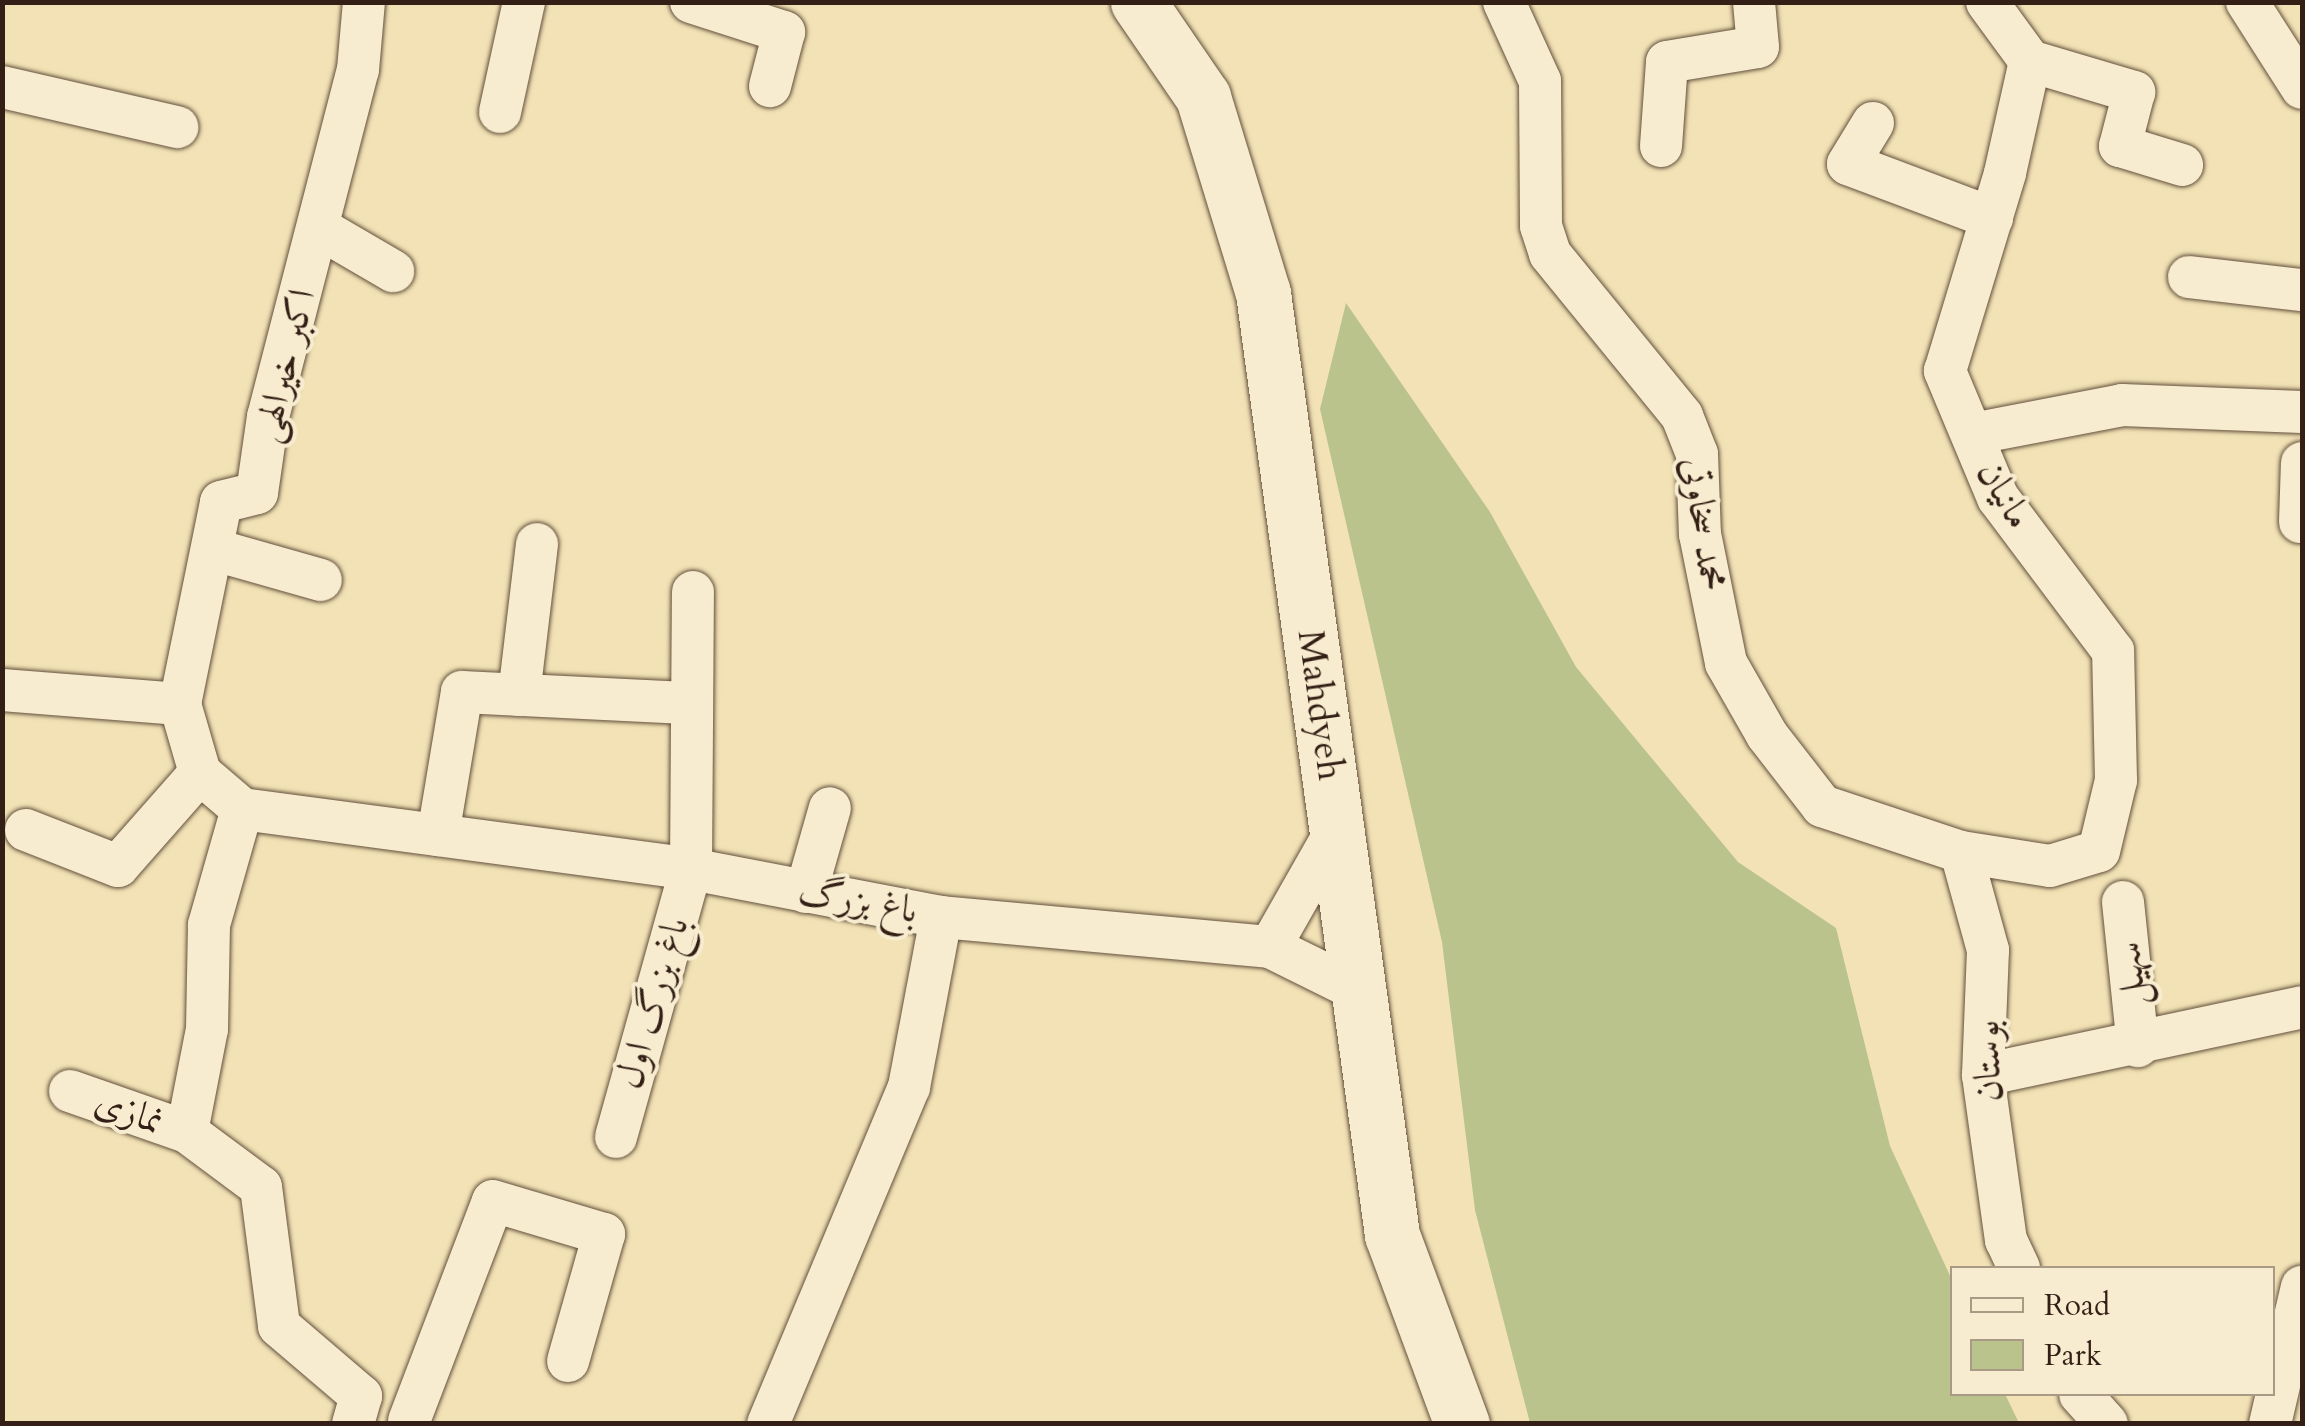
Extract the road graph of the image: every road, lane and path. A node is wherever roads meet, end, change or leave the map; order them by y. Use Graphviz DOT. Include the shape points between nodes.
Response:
graph roads {
  1 [pos="364,2"];
  2 [pos="524,2"];
  3 [pos="692,2"];
  4 [pos="1138,2"];
  5 [pos="1504,2"];
  6 [pos="1754,2"];
  7 [pos="1987,2"];
  8 [pos="2248,3"];
  9 [pos="2030,61"];
  10 [pos="2,86"];
  11 [pos="770,86"];
  12 [pos="2302,88"];
  13 [pos="500,112"];
  14 [pos="1874,123"];
  15 [pos="177,127"];
  16 [pos="1662,146"];
  17 [pos="2182,166"];
  18 [pos="1992,218"];
  19 [pos="319,228"];
  20 [pos="392,271"];
  21 [pos="2190,277"];
  22 [pos="2302,290"];
  23 [pos="2302,412"];
  24 [pos="1972,434"];
  25 [pos="2302,462"];
  26 [pos="2300,522"];
  27 [pos="536,544"];
  28 [pos="215,550"];
  29 [pos="321,580"];
  30 [pos="693,592"];
  31 [pos="2,690"];
  32 [pos="519,694"];
  33 [pos="691,703"];
  34 [pos="180,704"];
  35 [pos="200,772"];
  36 [pos="830,808"];
  37 [pos="242,809"];
  38 [pos="1337,829"];
  39 [pos="26,830"];
  40 [pos="438,836"];
  41 [pos="1961,852"];
  42 [pos="691,868"];
  43 [pos="806,892"];
  44 [pos="2123,902"];
  45 [pos="941,916"];
  46 [pos="1270,948"];
  47 [pos="1359,991"];
  48 [pos="2302,1008"];
  49 [pos="2138,1046"];
  50 [pos="1983,1075"];
  51 [pos="70,1091"];
  52 [pos="187,1132"];
  53 [pos="616,1136"];
  54 [pos="2018,1266"];
  55 [pos="2302,1287"];
  56 [pos="2297,1334"];
  57 [pos="568,1361"];
  58 [pos="2082,1396"];
  59 [pos="357,1410"];
  60 [pos="411,1422"];
  61 [pos="768,1424"];
  62 [pos="1462,1424"];
  63 [pos="2107,1424"];
  64 [pos="2270,1424"];
  1 -- 19 [label="street, اکبر خیرالهی" via="358,70"];
  2 -- 13 [label="street"];
  3 -- 11 [label="street" via="784,32"];
  4 -- 38 [label="street, Mahdyeh" via="1203,97 1263,293"];
  5 -- 41 [label="street, محمد سخاوتی" via="1540,81 1541,226 1550,254 1658,381 1697,454 1700,534 1726,663 1767,736 1822,806"];
  6 -- 16 [label="street" via="1758,48 1667,62"];
  7 -- 9 [label="street"];
  8 -- 12 [label="street"];
  9 -- 17 [label="street" via="2134,92 2120,146"];
  9 -- 18 [label="street, مانیان"];
  10 -- 15 [label="street"];
  14 -- 18 [label="street" via="1848,164"];
  18 -- 24 [label="street, مانیان" via="1946,371"];
  19 -- 20 [label="street"];
  19 -- 28 [label="street, اکبر خیرالهی" via="268,417 257,493 221,502"];
  21 -- 22 [label="street"];
  23 -- 24 [label="street" via="2122,406"];
  24 -- 41 [label="street, مانیان" via="1998,498 2113,652 2116,780 2099,851 2050,866"];
  25 -- 26 [label="street"];
  27 -- 32 [label="street"];
  28 -- 29 [label="street"];
  28 -- 34 [label="street, اکبر خیرالهی"];
  30 -- 33 [label="street, باغ بزرگ اول"];
  31 -- 34 [label="street"];
  32 -- 33 [label="street"];
  32 -- 40 [label="street" via="462,692"];
  33 -- 42 [label="street, باغ بزرگ اول"];
  34 -- 35 [label="street"];
  35 -- 37 [label="street"];
  35 -- 39 [label="street" via="118,866"];
  36 -- 43 [label="street"];
  37 -- 40 [label="street, باغ بزرگ"];
  37 -- 52 [label="street" via="210,925 207,1029"];
  38 -- 46 [label="street"];
  38 -- 47 [label="street, Mahdyeh"];
  40 -- 42 [label="street, باغ بزرگ"];
  41 -- 50 [label="street, بوستان" via="1988,950"];
  42 -- 43 [label="street, باغ بزرگ"];
  42 -- 53 [label="street, باغ بزرگ اول"];
  43 -- 45 [label="street, باغ بزرگ"];
  44 -- 49 [label="street, سهیل"];
  45 -- 46 [label="street"];
  45 -- 61 [label="street, باغ بزرگ" via="909,1086"];
  46 -- 47 [label="street"];
  47 -- 62 [label="street, Mahdyeh" via="1392,1235"];
  48 -- 49 [label="street"];
  49 -- 50 [label="street"];
  50 -- 54 [label="street, بوستان" via="2006,1240"];
  51 -- 52 [label="street, نمازی"];
  52 -- 59 [label="street, نمازی" via="260,1187 279,1326"];
  55 -- 56 [label="street"];
  56 -- 64 [label="street"];
  57 -- 60 [label="street" via="604,1234 493,1202"];
  58 -- 63 [label="street"];
  59 -- 60 [label="street, نمازی"];
}
